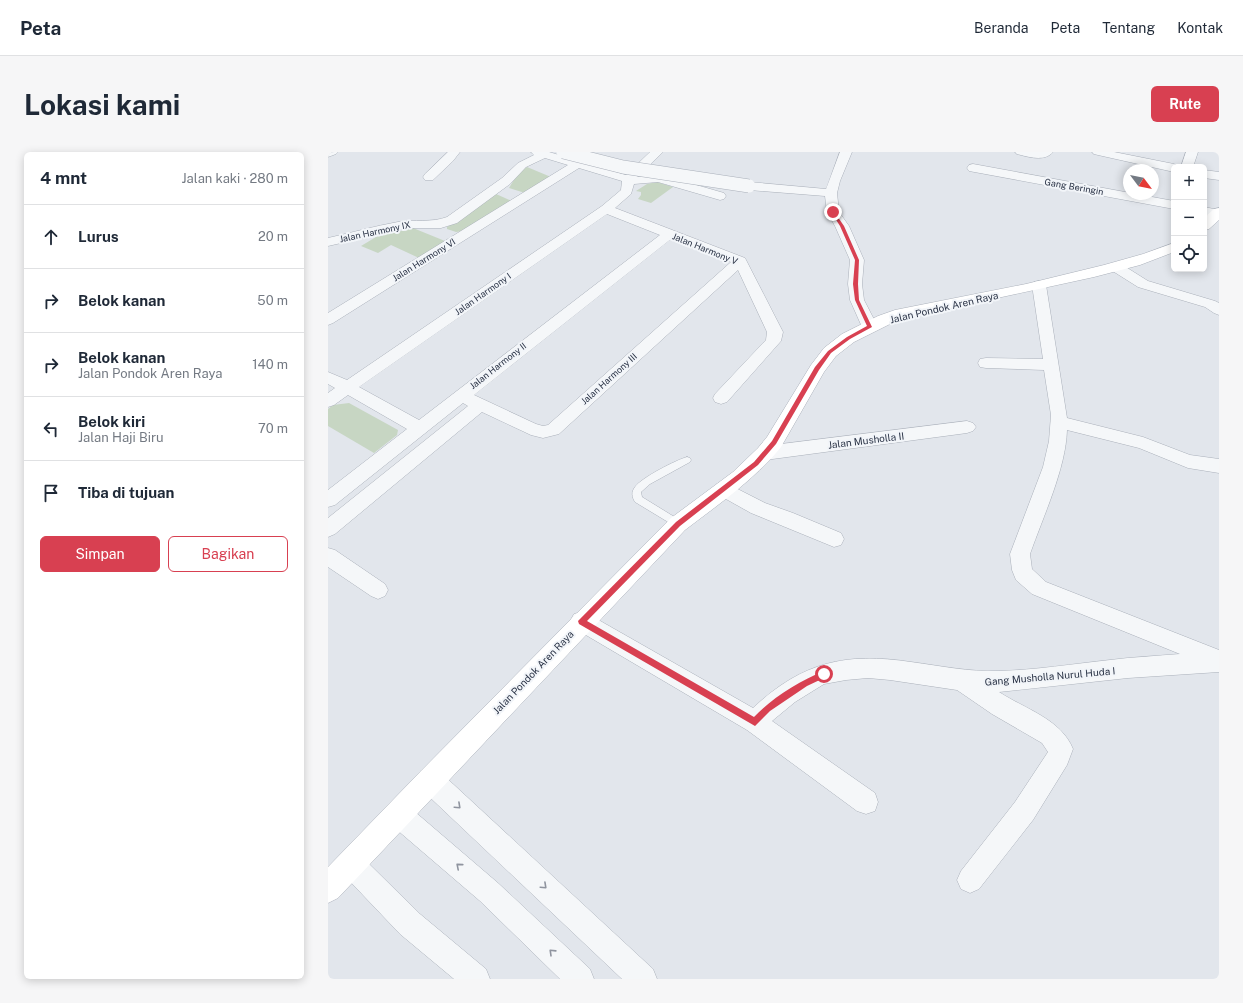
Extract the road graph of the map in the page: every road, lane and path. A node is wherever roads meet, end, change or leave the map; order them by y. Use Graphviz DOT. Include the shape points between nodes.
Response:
graph roads {
  1 [pos="332,152"];
  2 [pos="454,152"];
  3 [pos="563,152"];
  4 [pos="846,152"];
  5 [pos="1021,152"];
  6 [pos="1047,152"];
  7 [pos="1098,152"];
  8 [pos="1192,152"];
  9 [pos="540,153"];
  10 [pos="328,154"];
  11 [pos="650,154"];
  12 [pos="578,164"];
  13 [pos="1188,164"];
  14 [pos="1171,167"];
  15 [pos="973,168"];
  16 [pos="1207,174"];
  17 [pos="1219,176"];
  18 [pos="429,177"];
  19 [pos="628,179"];
  20 [pos="500,192"];
  21 [pos="831,193"];
  22 [pos="720,196"];
  23 [pos="521,200"];
  24 [pos="1171,204"];
  25 [pos="606,209"];
  26 [pos="1214,212"];
  27 [pos="1207,222"];
  28 [pos="438,230"];
  29 [pos="669,234"];
  30 [pos="459,239"];
  31 [pos="347,247"];
  32 [pos="331,248"];
  33 [pos="1171,248"];
  34 [pos="740,261"];
  35 [pos="1116,268"];
  36 [pos="1039,285"];
  37 [pos="1219,310"];
  38 [pos="328,320"];
  39 [pos="870,327"];
  40 [pos="986,363"];
  41 [pos="1052,365"];
  42 [pos="328,377"];
  43 [pos="347,388"];
  44 [pos="461,395"];
  45 [pos="721,398"];
  46 [pos="328,401"];
  47 [pos="480,405"];
  48 [pos="1059,422"];
  49 [pos="967,427"];
  50 [pos="419,428"];
  51 [pos="765,453"];
  52 [pos="687,460"];
  53 [pos="1219,466"];
  54 [pos="724,489"];
  55 [pos="328,500"];
  56 [pos="678,524"];
  57 [pos="328,529"];
  58 [pos="834,539"];
  59 [pos="328,556"];
  60 [pos="378,590"];
  61 [pos="581,621"];
  62 [pos="1219,661"];
  63 [pos="964,682"];
  64 [pos="755,722"];
  65 [pos="430,780"];
  66 [pos="866,802"];
  67 [pos="398,814"];
  68 [pos="351,864"];
  69 [pos="970,880"];
  70 [pos="328,888"];
  71 [pos="476,979"];
  72 [pos="580,979"];
  73 [pos="643,979"];
  1 -- 10 [label="street"];
  2 -- 18 [label="street"];
  3 -- 21 [label="street, bridge" via="624,167 749,186"];
  4 -- 21 [label="street"];
  5 -- 6 [label="street" via="1042,155"];
  7 -- 14 [label="street"];
  8 -- 13 [label="street"];
  9 -- 12 [label="street"];
  9 -- 32 [label="street, Jalan Harmony IX" via="522,165 506,182 452,220 441,224 398,226"];
  11 -- 19 [label="street, Jalan Harmony I"];
  12 -- 19 [label="street"];
  12 -- 23 [label="street, Jalan Harmony VI"];
  15 -- 24 [label="street, Gang Beringin"];
  16 -- 17 [label="street"];
  19 -- 22 [label="street" via="637,181 658,178"];
  19 -- 25 [label="street, Jalan Harmony I" via="627,191"];
  20 -- 23 [label="street"];
  21 -- 39 [label="street" via="833,212 857,260 857,300"];
  23 -- 30 [label="street, Jalan Harmony VI"];
  25 -- 29 [label="street, Jalan Harmony V"];
  25 -- 43 [label="street, Jalan Harmony I"];
  26 -- 27 [label="main road"];
  28 -- 30 [label="street"];
  29 -- 34 [label="street, Jalan Harmony V"];
  29 -- 44 [label="street, Jalan Harmony II"];
  30 -- 38 [label="street, Jalan Harmony VI"];
  31 -- 32 [label="street"];
  33 -- 35 [label="main road, Jalan Pondok Aren Raya"];
  34 -- 45 [label="street, Jalan Harmony V" via="775,336"];
  34 -- 47 [label="street, Jalan Harmony III" via="553,430 543,432 530,429"];
  35 -- 36 [label="main road, Jalan Pondok Aren Raya"];
  35 -- 37 [label="street" via="1143,284 1210,304"];
  36 -- 39 [label="main road, Jalan Pondok Aren Raya" via="901,314"];
  36 -- 41 [label="street"];
  39 -- 51 [label="main road, Jalan Pondok Aren Raya" via="848,338 830,352"];
  40 -- 41 [label="street"];
  41 -- 48 [label="street"];
  42 -- 43 [label="street"];
  43 -- 46 [label="street, Jalan Harmony I"];
  43 -- 50 [label="street"];
  44 -- 47 [label="street, Jalan Harmony III"];
  44 -- 50 [label="street, Jalan Harmony II"];
  47 -- 57 [label="street, Jalan Harmony II"];
  48 -- 53 [label="street" via="1143,443 1188,461"];
  48 -- 62 [label="street" via="1052,467 1020,554 1020,569 1029,581 1039,588"];
  49 -- 51 [label="street, Jalan Musholla II"];
  50 -- 55 [label="street, Jalan Harmony II"];
  51 -- 54 [label="main road, Jalan Pondok Aren Raya"];
  52 -- 56 [label="lane" via="646,483 638,489 637,494 638,498"];
  54 -- 56 [label="main road, Jalan Pondok Aren Raya"];
  54 -- 58 [label="street" via="758,508"];
  56 -- 61 [label="main road, Jalan Pondok Aren Raya"];
  59 -- 60 [label="street"];
  61 -- 64 [label="street"];
  61 -- 65 [label="main road, Jalan Pondok Aren Raya"];
  62 -- 63 [label="street, Gang Musholla Nurul Huda I" via="998,682"];
  63 -- 64 [label="street, Gang Musholla Nurul Huda I" via="882,668 859,668 824,674 805,683 767,709"];
  63 -- 69 [label="street" via="1050,735 1061,749 1059,757 1024,811"];
  64 -- 66 [label="street"];
  65 -- 67 [label="main road, Jalan Pondok Aren Raya"];
  65 -- 73 [label="street, one-way"];
  67 -- 68 [label="main road, Jalan Pondok Aren Raya"];
  72 -- 67 [label="street, one-way" via="489,892"];
  68 -- 70 [label="main road, Jalan Pondok Aren Raya"];
  68 -- 71 [label="street" via="410,924"];
}
